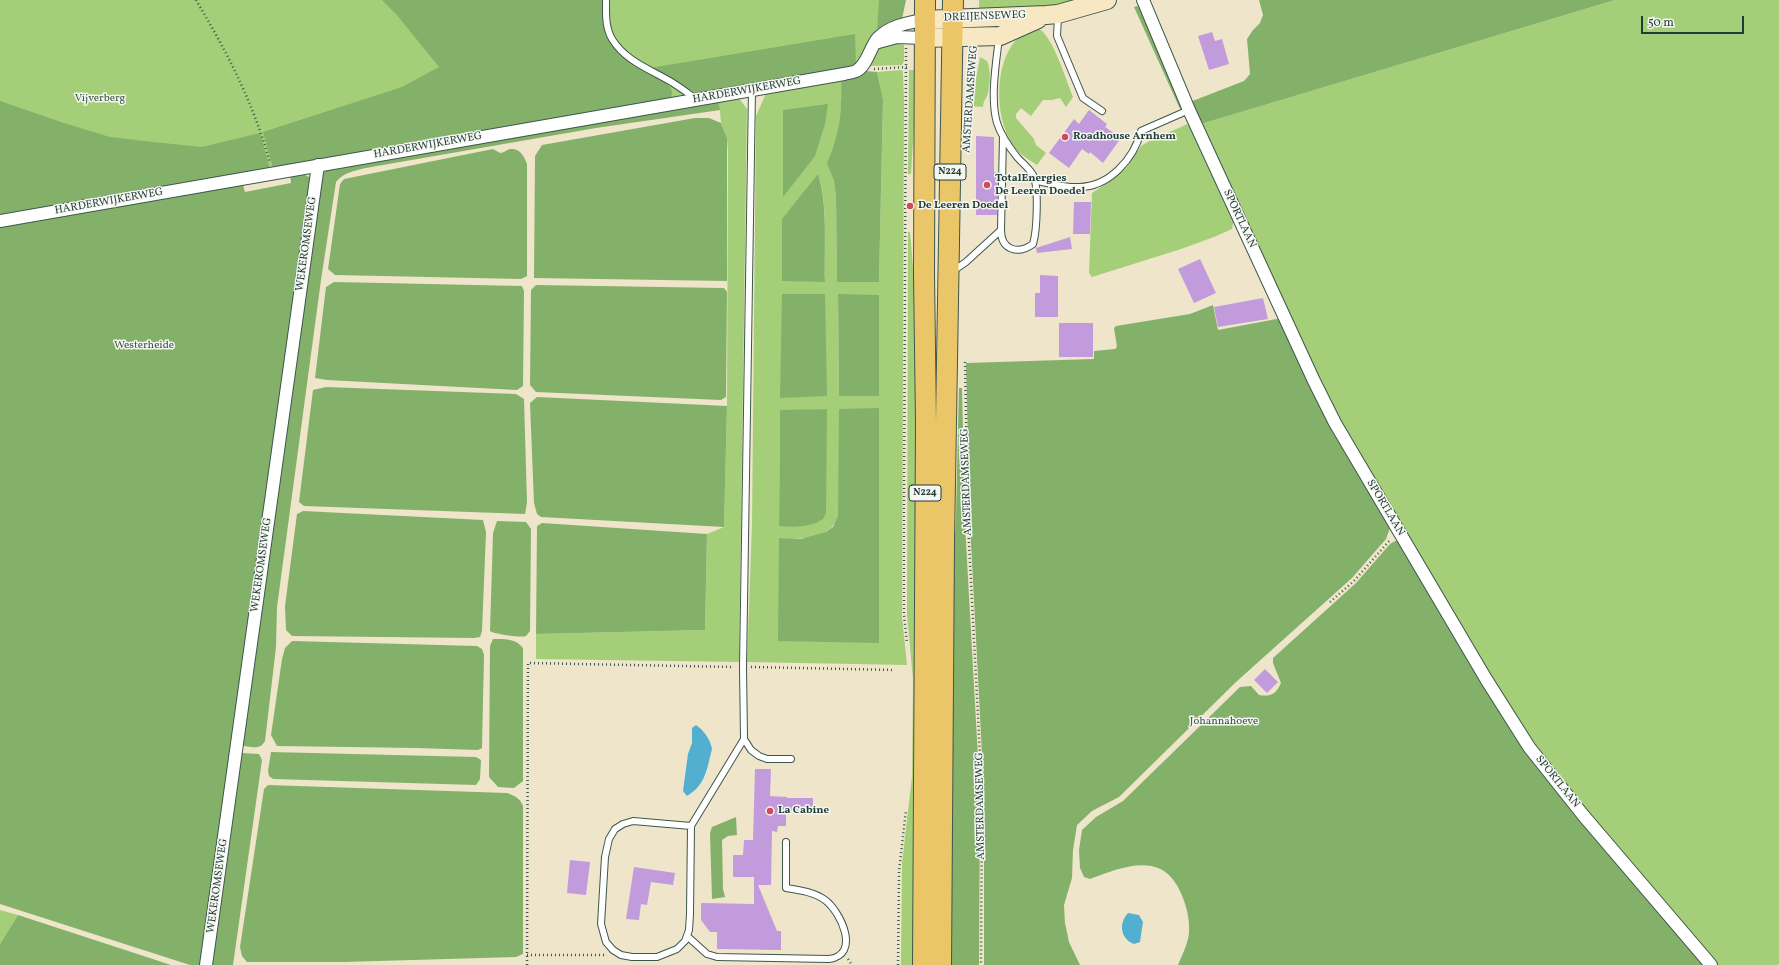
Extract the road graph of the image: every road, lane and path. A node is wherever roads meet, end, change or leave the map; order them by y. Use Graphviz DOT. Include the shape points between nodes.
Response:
graph roads {
  1 [pos="196,0"];
  2 [pos="606,0"];
  3 [pos="925,0"];
  4 [pos="1107,0"];
  5 [pos="1142,0"];
  6 [pos="952,9"];
  7 [pos="1052,15"];
  8 [pos="1001,26"];
  9 [pos="918,32"];
  10 [pos="952,38"];
  11 [pos="975,38"];
  12 [pos="874,43"];
  13 [pos="906,67"];
  14 [pos="856,71"];
  15 [pos="752,90"];
  16 [pos="698,100"];
  17 [pos="969,104"];
  18 [pos="1102,110"];
  19 [pos="1189,110"];
  20 [pos="1003,136"];
  21 [pos="318,165"];
  22 [pos="273,173"];
  23 [pos="1036,181"];
  24 [pos="0,222"];
  25 [pos="1001,230"];
  26 [pos="949,274"];
  27 [pos="965,355"];
  28 [pos="1398,531"];
  29 [pos="1330,602"];
  30 [pos="908,650"];
  31 [pos="743,667"];
  32 [pos="895,670"];
  33 [pos="744,739"];
  34 [pos="791,759"];
  35 [pos="906,807"];
  36 [pos="691,826"];
  37 [pos="786,842"];
  38 [pos="687,936"];
  39 [pos="621,955"];
  40 [pos="527,956"];
  41 [pos="206,965"];
  42 [pos="527,965"];
  43 [pos="898,965"];
  44 [pos="923,965"];
  45 [pos="941,965"];
  46 [pos="981,965"];
  47 [pos="1711,965"];
  1 -- 22 [label="path" via="233,64 258,123"];
  2 -- 16 [label="lane" via="608,30 618,46 639,66"];
  3 -- 9 [label="main road, N224"];
  4 -- 7 [label="main road, DREIJENSEWEG"];
  5 -- 19 [label="street, SPORTLAAN"];
  6 -- 8 [label="main road, DREIJENSEWEG"];
  6 -- 9 [label="main road, DREIJENSEWEG"];
  6 -- 10 [label="main road, AMSTERDAMSEWEG / N224"];
  7 -- 8 [label="main road, DREIJENSEWEG"];
  7 -- 18 [label="lane" via="1056,36 1083,98"];
  8 -- 11 [label="main road, DREIJENSEWEG"];
  8 -- 20 [label="lane" via="993,101 997,123"];
  9 -- 10 [label="main road, DREIJENSEWEG"];
  9 -- 12 [label="street"];
  9 -- 12 [label="street" via="898,26 888,30"];
  9 -- 13 [label="path"];
  9 -- 44 [label="main road, N224" via="926,431"];
  10 -- 11 [label="main road, DREIJENSEWEG"];
  10 -- 26 [label="main road, AMSTERDAMSEWEG / N224"];
  11 -- 17 [label="path, AMSTERDAMSEWEG" via="976,63"];
  12 -- 14 [label="street"];
  13 -- 14 [label="path" via="865,68"];
  13 -- 30 [label="path" via="904,615"];
  14 -- 15 [label="street, HARDERWIJKERWEG"];
  15 -- 16 [label="street, HARDERWIJKERWEG"];
  15 -- 31 [label="lane"];
  16 -- 21 [label="street, HARDERWIJKERWEG"];
  19 -- 23 [label="lane" via="1141,131 1133,153 1123,166 1095,185 1078,188"];
  19 -- 28 [label="street, SPORTLAAN" via="1322,398"];
  20 -- 23 [label="lane"];
  20 -- 25 [label="lane"];
  21 -- 22 [label="street, HARDERWIJKERWEG"];
  21 -- 41 [label="street, WEKEROMSEWEG"];
  22 -- 24 [label="street, HARDERWIJKERWEG"];
  23 -- 25 [label="lane" via="1036,234 1033,244 1022,250 1009,247 1001,238"];
  25 -- 26 [label="lane"];
  26 -- 45 [label="main road, AMSTERDAMSEWEG / N224"];
  27 -- 46 [label="path, AMSTERDAMSEWEG" via="968,524 982,786"];
  28 -- 29 [label="path" via="1354,581"];
  28 -- 47 [label="street, SPORTLAAN" via="1529,747 1583,815"];
  31 -- 32 [label="path"];
  31 -- 33 [label="lane"];
  31 -- 40 [label="path" via="528,663"];
  33 -- 34 [label="lane" via="751,750 759,756 767,759"];
  33 -- 36 [label="lane"];
  35 -- 43 [label="path" via="899,871"];
  36 -- 38 [label="lane" via="690,914"];
  36 -- 39 [label="lane" via="633,822 615,829 609,839 601,924 606,942"];
  37 -- 38 [label="lane" via="786,888 814,895 833,908 846,937 843,953 837,958 829,959 717,957 707,954"];
  38 -- 39 [label="lane" via="677,949 657,957"];
  39 -- 40 [label="path"];
  40 -- 42 [label="path"];
}
